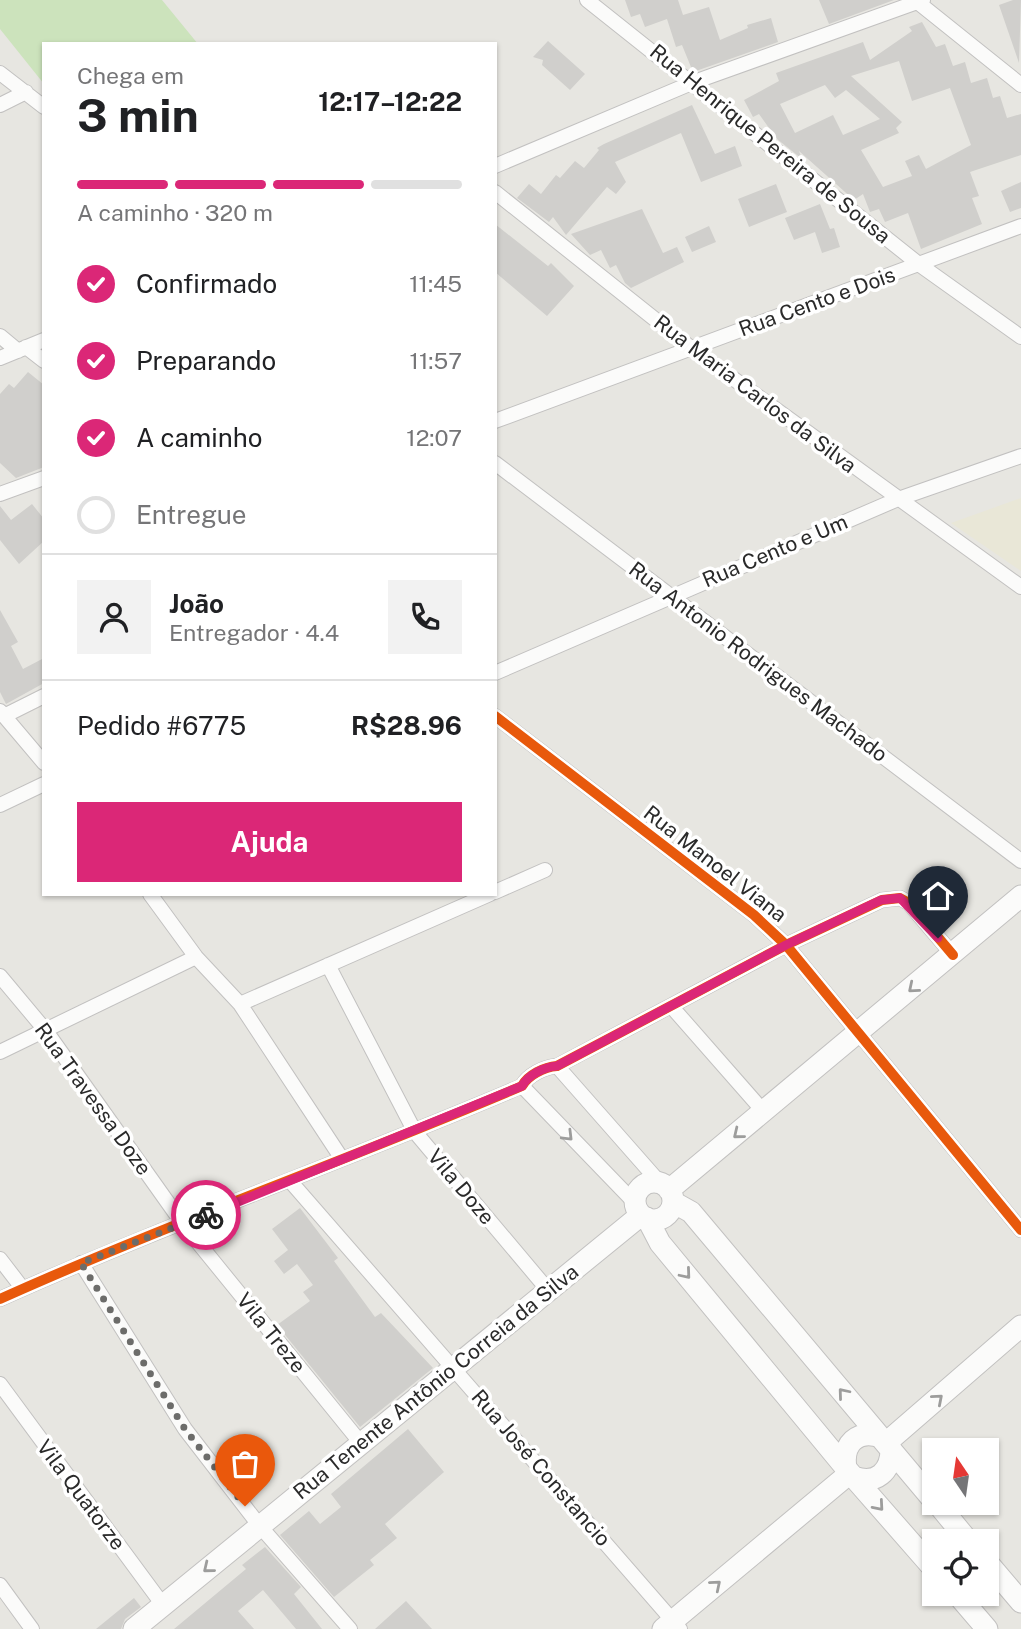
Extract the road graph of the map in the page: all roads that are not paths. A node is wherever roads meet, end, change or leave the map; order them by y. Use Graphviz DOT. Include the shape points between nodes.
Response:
graph roads {
  1 [pos="587,0"];
  2 [pos="918,1"];
  3 [pos="0,73"];
  4 [pos="694,82"];
  5 [pos="1021,85"];
  6 [pos="26,92"];
  7 [pos="0,105"];
  8 [pos="42,105"];
  9 [pos="497,165"];
  10 [pos="497,194"];
  11 [pos="1021,226"];
  12 [pos="920,265"];
  13 [pos="0,337"];
  14 [pos="1021,337"];
  15 [pos="42,341"];
  16 [pos="691,348"];
  17 [pos="22,349"];
  18 [pos="0,359"];
  19 [pos="42,360"];
  20 [pos="497,420"];
  21 [pos="1021,456"];
  22 [pos="497,465"];
  23 [pos="42,479"];
  24 [pos="0,494"];
  25 [pos="898,499"];
  26 [pos="1021,587"];
  27 [pos="670,596"];
  28 [pos="497,672"];
  29 [pos="42,697"];
  30 [pos="2,713"];
  31 [pos="497,718"];
  32 [pos="42,761"];
  33 [pos="42,786"];
  34 [pos="0,805"];
  35 [pos="1021,860"];
  36 [pos="545,870"];
  37 [pos="497,891"];
  38 [pos="151,896"];
  39 [pos="486,896"];
  40 [pos="1021,896"];
  41 [pos="786,945"];
  42 [pos="953,955"];
  43 [pos="196,957"];
  44 [pos="328,965"];
  45 [pos="0,976"];
  46 [pos="240,1004"];
  47 [pos="670,1006"];
  48 [pos="46,1031"];
  49 [pos="858,1035"];
  50 [pos="0,1052"];
  51 [pos="557,1066"];
  52 [pos="522,1086"];
  53 [pos="764,1112"];
  54 [pos="415,1132"];
  55 [pos="342,1159"];
  56 [pos="291,1182"];
  57 [pos="667,1192"];
  58 [pos="641,1212"];
  59 [pos="183,1224"];
  60 [pos="1021,1230"];
  61 [pos="0,1259"];
  62 [pos="81,1263"];
  63 [pos="23,1289"];
  64 [pos="548,1290"];
  65 [pos="0,1299"];
  66 [pos="1021,1326"];
  67 [pos="453,1367"];
  68 [pos="0,1384"];
  69 [pos="360,1442"];
  70 [pos="886,1443"];
  71 [pos="850,1473"];
  72 [pos="922,1485"];
  73 [pos="260,1525"];
  74 [pos="922,1555"];
  75 [pos="999,1576"];
  76 [pos="0,1585"];
  77 [pos="1021,1602"];
  78 [pos="163,1605"];
  79 [pos="967,1606"];
  80 [pos="672,1626"];
  81 [pos="32,1629"];
  82 [pos="134,1629"];
  83 [pos="350,1629"];
  84 [pos="987,1629"];
  1 -- 4 [label="street, Rua Henrique Pereira de Sousa"];
  2 -- 4 [label="street"];
  2 -- 5 [label="street"];
  3 -- 6 [label="street"];
  4 -- 9 [label="street"];
  4 -- 12 [label="street, Rua Henrique Pereira de Sousa"];
  6 -- 7 [label="street"];
  6 -- 8 [label="street"];
  10 -- 16 [label="street, Rua Maria Carlos da Silva"];
  11 -- 12 [label="street, Rua Cento e Dois"];
  12 -- 14 [label="street, Rua Henrique Pereira de Sousa"];
  12 -- 16 [label="street, Rua Cento e Dois"];
  13 -- 17 [label="street"];
  15 -- 17 [label="street"];
  16 -- 20 [label="street, Rua Cento e Dois"];
  16 -- 25 [label="street, Rua Maria Carlos da Silva"];
  17 -- 18 [label="street"];
  17 -- 19 [label="street"];
  21 -- 25 [label="street, Rua Cento e Um"];
  22 -- 27 [label="street, Rua Antonio Rodrigues Machado"];
  23 -- 24 [label="street"];
  25 -- 26 [label="street, Rua Maria Carlos da Silva"];
  25 -- 27 [label="street, Rua Cento e Um"];
  27 -- 28 [label="street, Rua Cento e Um"];
  27 -- 35 [label="street, Rua Antonio Rodrigues Machado"];
  29 -- 30 [label="street"];
  30 -- 32 [label="street"];
  31 -- 41 [label="street, Rua Manoel Viana" via="754,915"];
  33 -- 34 [label="street"];
  36 -- 37 [label="street"];
  38 -- 43 [label="street"];
  39 -- 44 [label="street"];
  40 -- 42 [label="main road"];
  41 -- 42 [label="street" via="893,897 909,903"];
  41 -- 47 [label="street"];
  41 -- 49 [label="street, Rua Manoel Viana"];
  42 -- 49 [label="main road, one-way"];
  43 -- 46 [label="street"];
  43 -- 48 [label="street"];
  44 -- 46 [label="street"];
  44 -- 54 [label="street, Vila Doze"];
  45 -- 48 [label="street, Rua Travessa Doze"];
  46 -- 55 [label="street"];
  47 -- 51 [label="street"];
  47 -- 53 [label="street"];
  48 -- 50 [label="street"];
  48 -- 59 [label="street, Rua Travessa Doze"];
  49 -- 53 [label="main road"];
  49 -- 60 [label="street, Rua Manoel Viana"];
  51 -- 52 [label="street" via="534,1074"];
  51 -- 57 [label="street"];
  52 -- 54 [label="street"];
  52 -- 58 [label="street, one-way"];
  53 -- 57 [label="main road, one-way"];
  54 -- 55 [label="street"];
  54 -- 64 [label="street, Vila Doze"];
  55 -- 56 [label="street"];
  56 -- 59 [label="street"];
  56 -- 67 [label="street, Rua José Constancio"];
  57 -- 58 [label="main road" via="664,1217"];
  57 -- 58 [label="main road" via="642,1186"];
  70 -- 57 [label="main road, one-way" via="691,1212"];
  58 -- 64 [label="main road, Rua Tenente Antônio Correia da Silva"];
  58 -- 71 [label="main road, one-way" via="660,1243"];
  59 -- 62 [label="street"];
  59 -- 69 [label="street, Vila Treze"];
  61 -- 63 [label="street"];
  62 -- 63 [label="street"];
  62 -- 73 [label="street" via="185,1429"];
  63 -- 65 [label="street"];
  64 -- 67 [label="main road, Rua Tenente Antônio Correia da Silva"];
  70 -- 66 [label="main road, one-way"];
  67 -- 69 [label="main road, Rua Tenente Antônio Correia da Silva"];
  67 -- 80 [label="street, Rua José Constancio"];
  68 -- 78 [label="street, Vila Quatorze"];
  69 -- 73 [label="main road, Rua Tenente Antônio Correia da Silva"];
  70 -- 71 [label="main road" via="889,1465 882,1475 871,1480"];
  70 -- 71 [label="main road" via="867,1434 853,1440 845,1453"];
  70 -- 72 [label="main road"];
  71 -- 74 [label="main road, one-way"];
  80 -- 71 [label="main road, one-way"];
  73 -- 78 [label="main road, Rua Tenente Antônio Correia da Silva, one-way"];
  73 -- 83 [label="street"];
  75 -- 77 [label="main road"];
  76 -- 81 [label="street"];
  78 -- 82 [label="main road, Rua Tenente Antônio Correia da Silva"];
  79 -- 84 [label="main road"];
}
